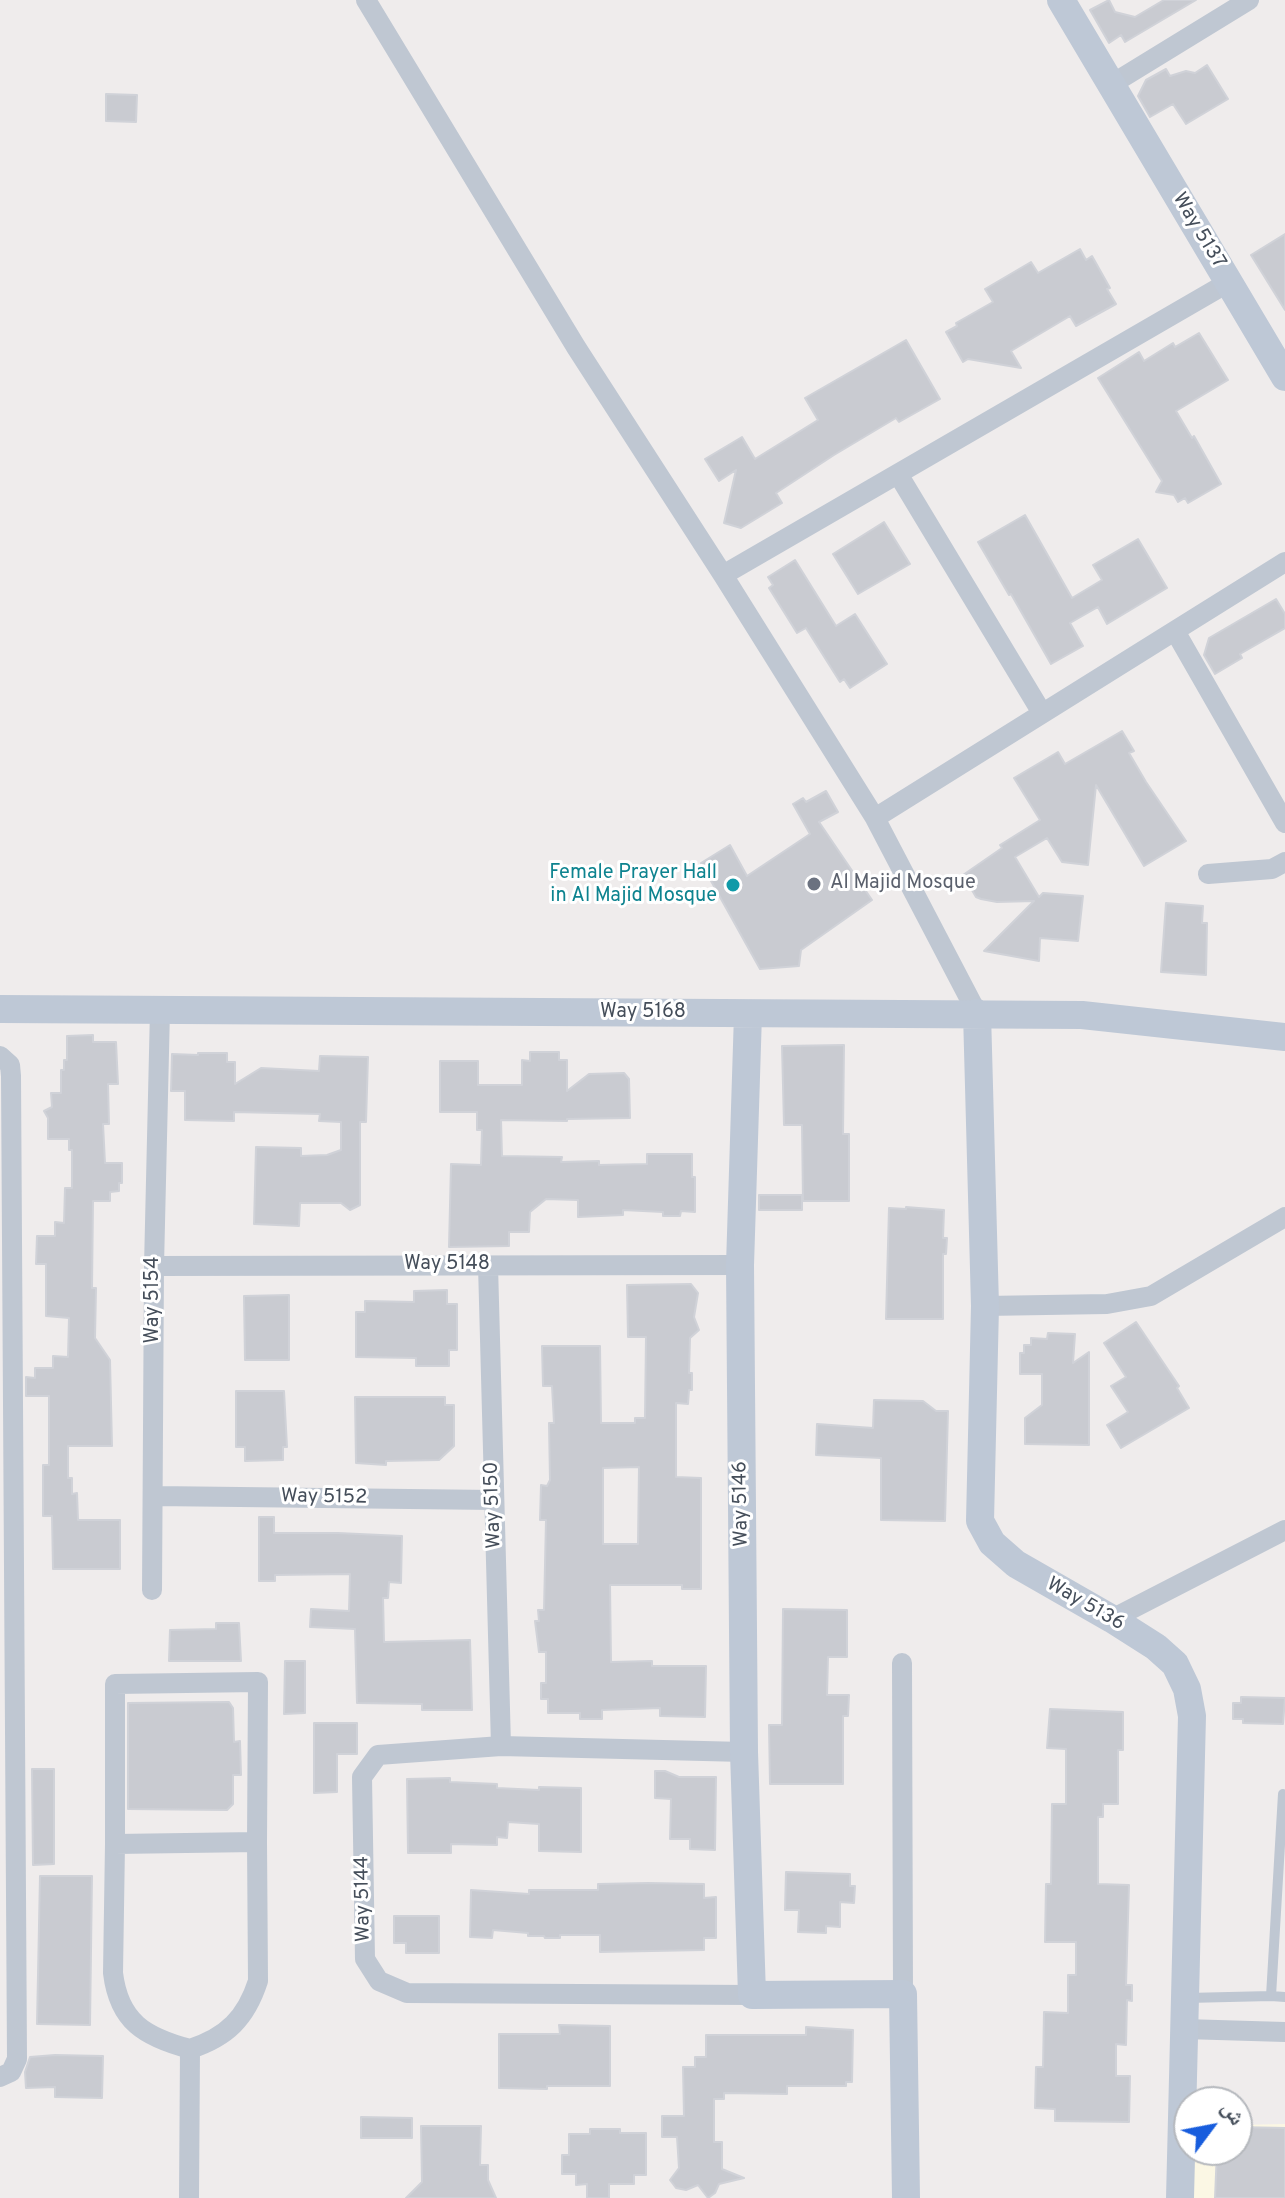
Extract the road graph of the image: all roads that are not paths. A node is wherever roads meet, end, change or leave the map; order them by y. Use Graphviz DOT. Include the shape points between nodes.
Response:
graph roads {
  1 [pos="366,0"];
  2 [pos="1061,0"];
  3 [pos="1249,0"];
  4 [pos="1112,84"];
  5 [pos="1229,282"];
  6 [pos="1285,377"];
  7 [pos="898,474"];
  8 [pos="1285,562"];
  9 [pos="723,575"];
  10 [pos="1175,631"];
  11 [pos="1042,713"];
  12 [pos="875,818"];
  13 [pos="1285,823"];
  14 [pos="1285,862"];
  15 [pos="1208,874"];
  16 [pos="0,1009"];
  17 [pos="160,1010"];
  18 [pos="977,1013"];
  19 [pos="748,1014"];
  20 [pos="1285,1037"];
  21 [pos="0,1056"];
  22 [pos="1285,1217"];
  23 [pos="488,1265"];
  24 [pos="740,1265"];
  25 [pos="154,1266"];
  26 [pos="985,1306"];
  27 [pos="7,1374"];
  28 [pos="155,1496"];
  29 [pos="494,1500"];
  30 [pos="1285,1530"];
  31 [pos="152,1590"];
  32 [pos="1112,1619"];
  33 [pos="902,1663"];
  34 [pos="501,1746"];
  35 [pos="744,1752"];
  36 [pos="1283,1794"];
  37 [pos="257,1842"];
  38 [pos="115,1844"];
  39 [pos="903,1994"];
  40 [pos="752,1995"];
  41 [pos="1271,1996"];
  42 [pos="1285,1997"];
  43 [pos="1185,1998"];
  44 [pos="1184,2029"];
  45 [pos="1285,2032"];
  46 [pos="190,2049"];
  47 [pos="0,2077"];
  48 [pos="189,2198"];
  49 [pos="906,2198"];
  50 [pos="1180,2198"];
  1 -- 9 [label="street" via="576,347"];
  2 -- 4 [label="street, Way 5137"];
  3 -- 4 [label="street"];
  4 -- 5 [label="street, Way 5137"];
  5 -- 6 [label="street, Way 5137"];
  5 -- 7 [label="street"];
  7 -- 9 [label="street"];
  7 -- 11 [label="street"];
  8 -- 10 [label="street"];
  9 -- 12 [label="street"];
  10 -- 11 [label="street"];
  10 -- 13 [label="street"];
  11 -- 12 [label="street"];
  12 -- 18 [label="street"];
  14 -- 15 [label="street" via="1272,869"];
  16 -- 17 [label="street, Way 5168"];
  17 -- 19 [label="street, Way 5168"];
  17 -- 25 [label="street, Way 5154"];
  18 -- 19 [label="street, Way 5168"];
  18 -- 20 [label="street, Way 5168" via="1082,1015"];
  18 -- 26 [label="street, Way 5136"];
  19 -- 24 [label="street, Way 5146"];
  21 -- 27 [label="street" via="11,1070"];
  22 -- 26 [label="street" via="1151,1296 1107,1304"];
  23 -- 24 [label="street, Way 5148"];
  23 -- 25 [label="street, Way 5148"];
  23 -- 29 [label="street, Way 5150"];
  24 -- 35 [label="street, Way 5146"];
  25 -- 28 [label="street, Way 5154"];
  26 -- 32 [label="street, Way 5136" via="980,1521 992,1543 1016,1564"];
  27 -- 47 [label="street" via="17,2059 11,2072"];
  28 -- 29 [label="street, Way 5152"];
  28 -- 31 [label="street, Way 5154"];
  29 -- 34 [label="street, Way 5150"];
  30 -- 32 [label="street"];
  32 -- 43 [label="street, Way 5136" via="1175,1664 1187,1689 1192,1716"];
  33 -- 39 [label="street"];
  34 -- 35 [label="street, Way 5144"];
  34 -- 40 [label="street, Way 5144" via="378,1755 362,1777 365,1959 379,1981 407,1993"];
  35 -- 40 [label="street, Way 5146"];
  36 -- 41 [label="lane"];
  37 -- 38 [label="street"];
  37 -- 38 [label="street" via="258,1682 115,1684"];
  37 -- 46 [label="street" via="258,1981 252,2000 214,2041"];
  38 -- 46 [label="street" via="116,1993 134,2024 160,2041"];
  39 -- 40 [label="street, Way 5144"];
  39 -- 49 [label="street"];
  41 -- 42 [label="lane"];
  41 -- 43 [label="lane"];
  43 -- 44 [label="street, Way 5136"];
  44 -- 45 [label="street"];
  44 -- 50 [label="street, Way 5136"];
  46 -- 48 [label="street"];
}
